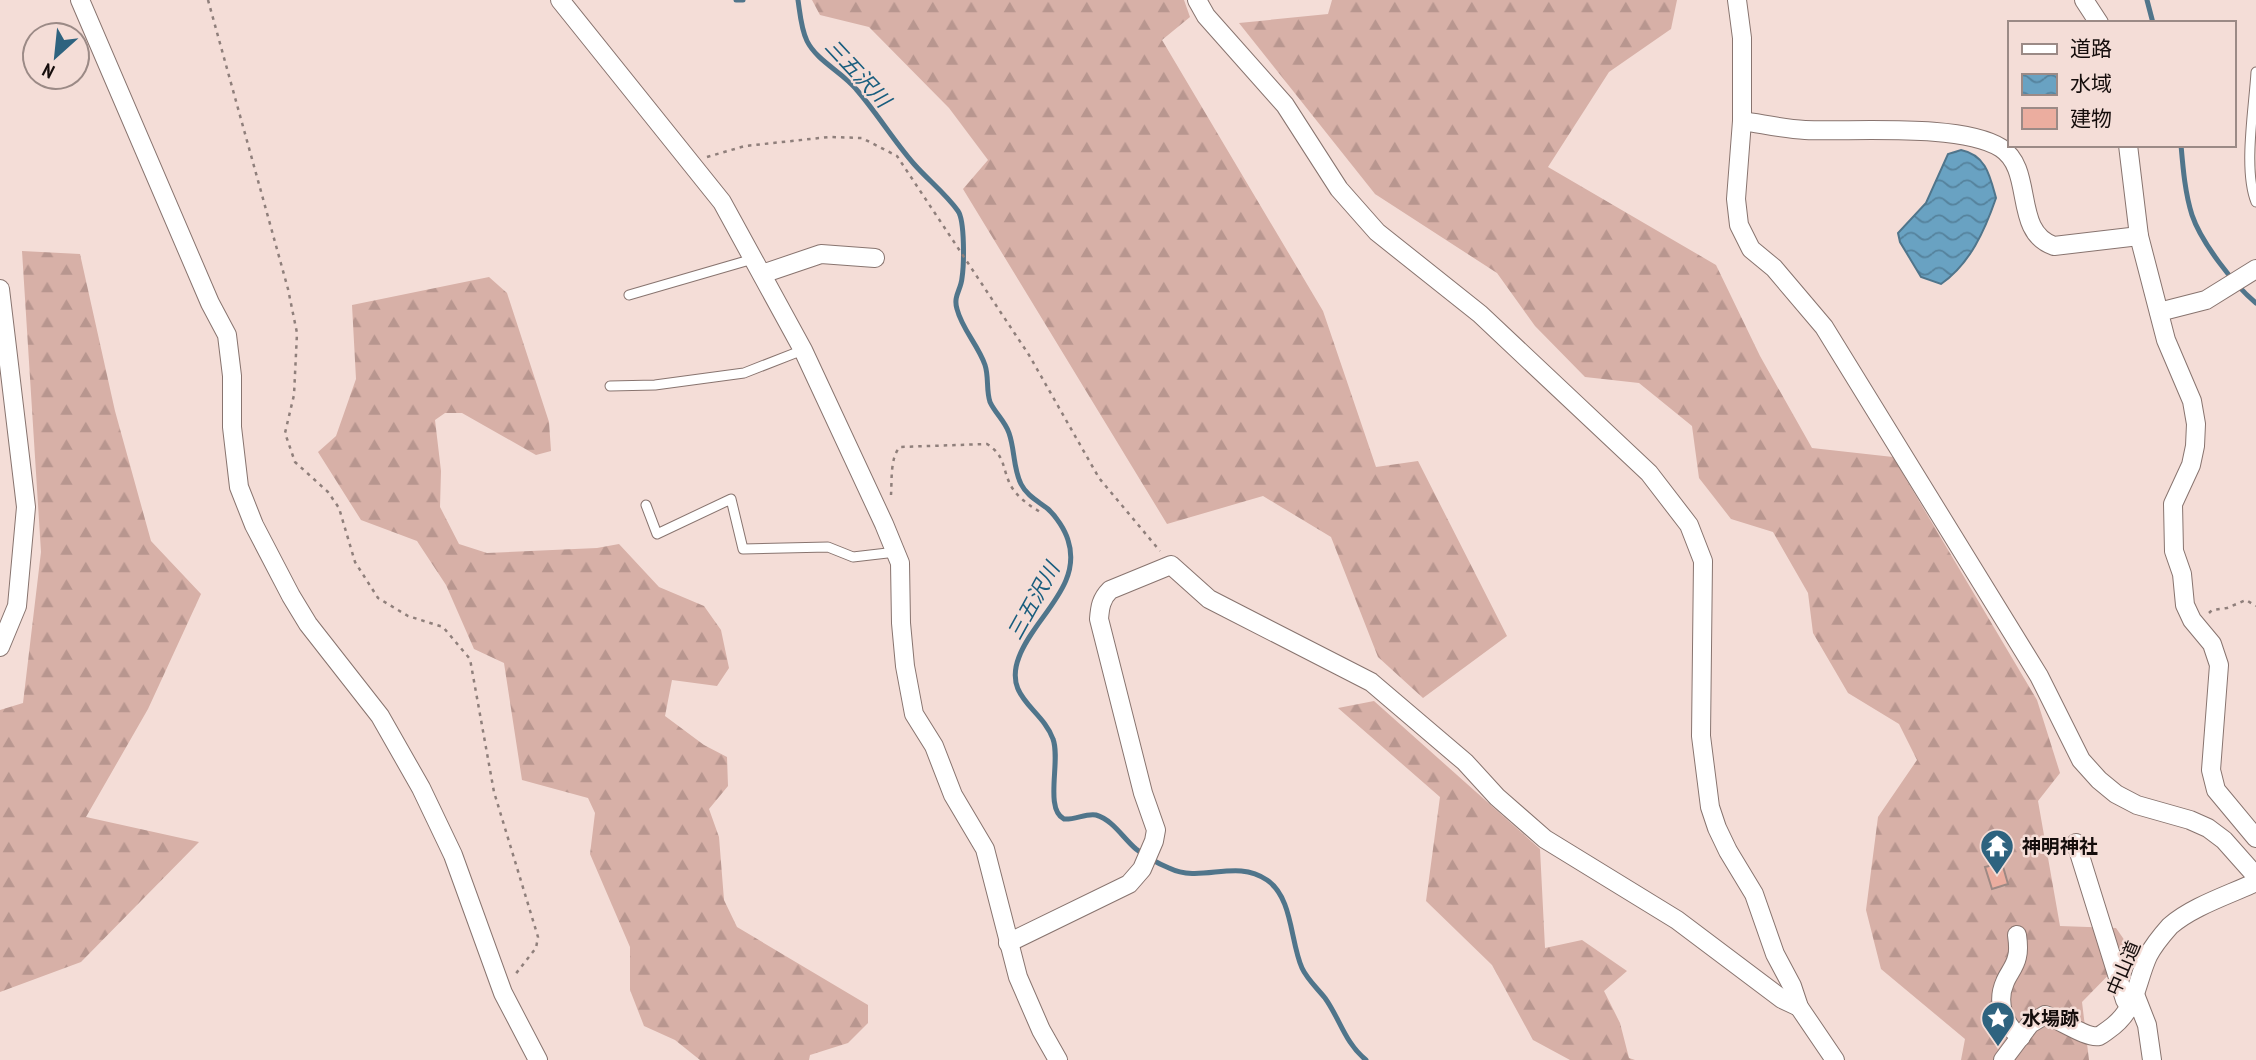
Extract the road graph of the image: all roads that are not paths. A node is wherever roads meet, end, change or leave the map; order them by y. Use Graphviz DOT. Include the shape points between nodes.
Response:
graph roads {
  1 [pos="80,0"];
  2 [pos="560,0"];
  3 [pos="1197,0"];
  4 [pos="1737,0"];
  5 [pos="2084,0"];
  6 [pos="2098,21"];
  7 [pos="2256,72"];
  8 [pos="1742,121"];
  9 [pos="2128,147"];
  10 [pos="2256,202"];
  11 [pos="2138,236"];
  12 [pos="875,258"];
  13 [pos="758,266"];
  14 [pos="2253,272"];
  15 [pos="0,289"];
  16 [pos="629,295"];
  17 [pos="2159,312"];
  18 [pos="803,351"];
  19 [pos="610,386"];
  20 [pos="646,505"];
  21 [pos="898,552"];
  22 [pos="0,648"];
  23 [pos="2256,838"];
  24 [pos="2076,843"];
  25 [pos="2256,876"];
  26 [pos="2256,882"];
  27 [pos="2017,935"];
  28 [pos="1009,943"];
  29 [pos="2133,1002"];
  30 [pos="1800,1007"];
  31 [pos="2021,1037"];
  32 [pos="538,1060"];
  33 [pos="1058,1060"];
  34 [pos="1835,1060"];
  35 [pos="2003,1060"];
  36 [pos="2152,1060"];
  1 -- 32 [label="street" via="227,335 239,487 254,525 290,596 380,716 421,788 453,855 501,987"];
  2 -- 13 [label="street" via="722,202"];
  3 -- 30 [label="street" via="1285,105 1339,189 1377,232 1480,314 1649,473 1689,525 1703,561 1701,736 1710,807 1728,851 1754,894"];
  4 -- 8 [label="street"];
  5 -- 6 [label="street"];
  7 -- 10 [label="lane" via="2250,173"];
  8 -- 11 [label="street" via="1802,130 1941,132 1982,139 2003,149 2014,161 2030,222 2042,242 2054,246"];
  8 -- 25 [label="street" via="1736,199 1739,225 1751,249 1774,268 1824,327 2039,676 2081,760 2116,794 2208,828"];
  9 -- 11 [label="street"];
  11 -- 17 [label="street"];
  12 -- 13 [label="street" via="821,254"];
  13 -- 16 [label="lane"];
  13 -- 18 [label="street"];
  14 -- 17 [label="street" via="2206,300"];
  15 -- 22 [label="street" via="26,507 17,606"];
  17 -- 23 [label="street" via="2196,424 2191,465 2173,504 2174,551 2185,605 2213,644 2219,665 2211,770 2216,790"];
  18 -- 19 [label="lane" via="744,373"];
  18 -- 21 [label="street"];
  20 -- 21 [label="lane" via="657,534 731,499 743,549 828,547 853,557"];
  21 -- 28 [label="street" via="903,644 914,714 985,849"];
  24 -- 29 [label="street" via="2125,1000"];
  26 -- 29 [label="street, 中山道" via="2172,925 2150,953"];
  27 -- 31 [label="street" via="2018,956 2001,995 2006,1020"];
  28 -- 30 [label="street" via="1129,884 1152,846 1156,830 1099,619 1103,597 1110,590 1171,565 1209,599 1371,682 1465,762 1545,839 1677,919 1782,999"];
  28 -- 33 [label="street" via="1018,977"];
  29 -- 31 [label="street, 中山道" via="2119,1023 2099,1036 2045,1015 2030,1024"];
  29 -- 36 [label="street" via="2147,1024"];
  30 -- 34 [label="street"];
  31 -- 35 [label="street, 中山道"];
}
